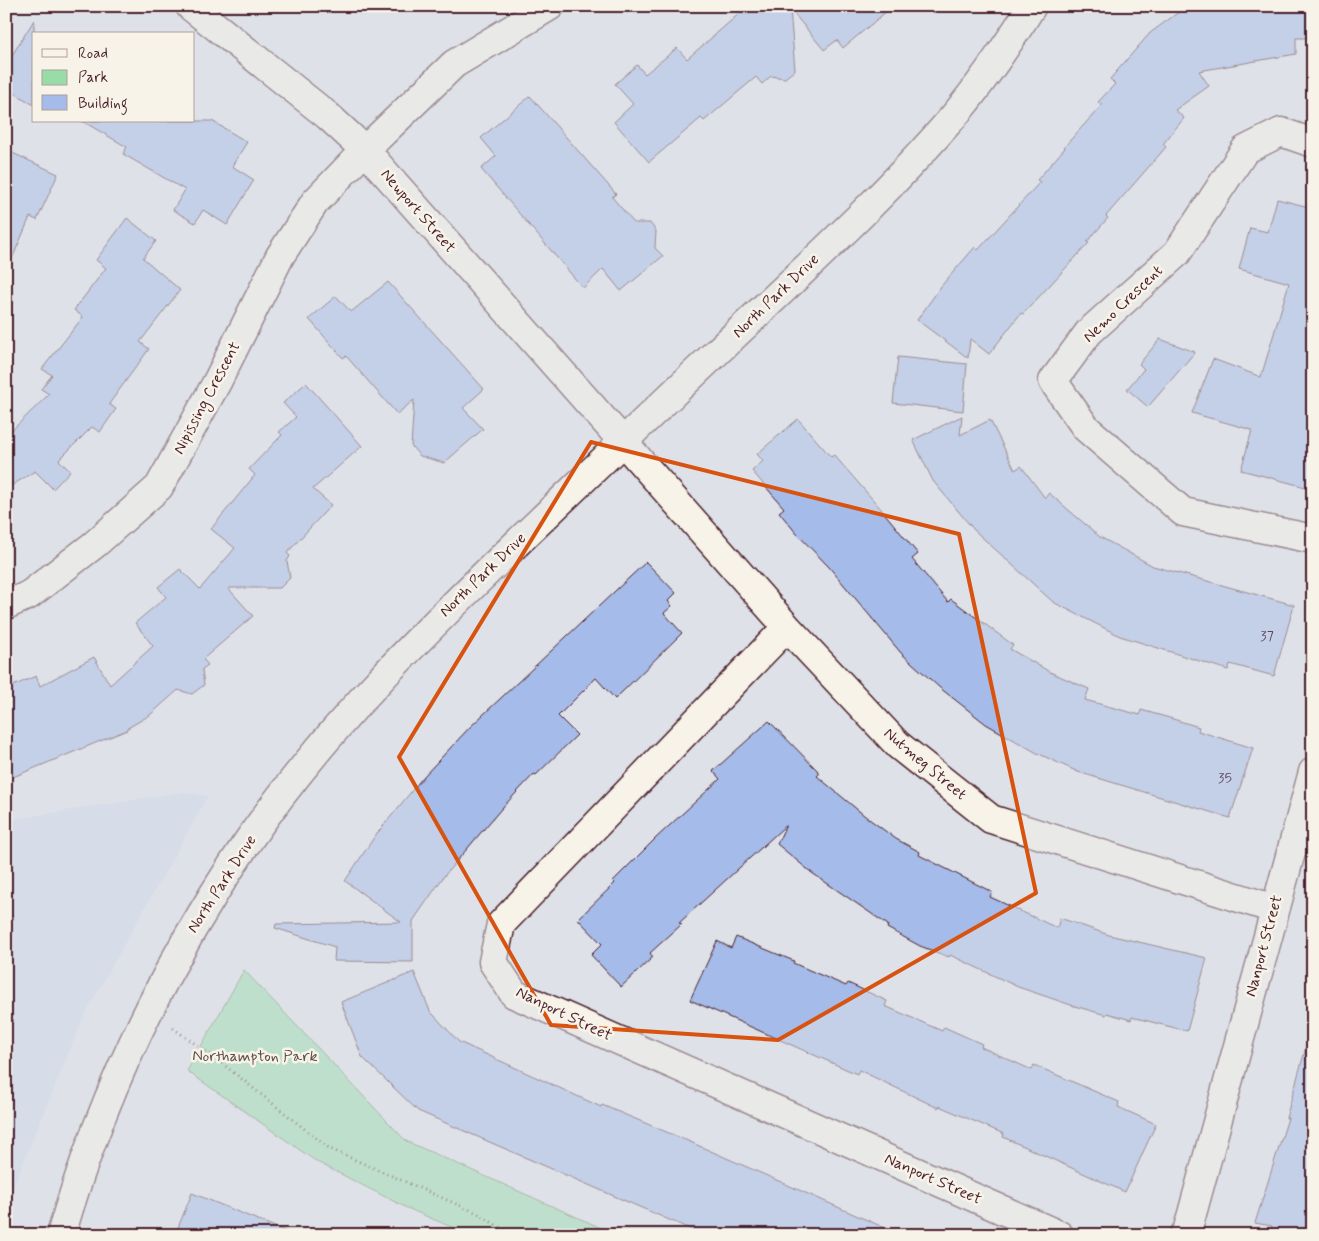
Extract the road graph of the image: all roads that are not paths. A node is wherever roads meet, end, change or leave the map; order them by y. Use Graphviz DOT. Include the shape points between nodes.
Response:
graph roads {
  1 [pos="190,6"];
  2 [pos="550,6"];
  3 [pos="1032,6"];
  4 [pos="1313,143"];
  5 [pos="364,150"];
  6 [pos="622,442"];
  7 [pos="1313,538"];
  8 [pos="6,605"];
  9 [pos="787,627"];
  10 [pos="1313,772"];
  11 [pos="1274,909"];
  12 [pos="61,1235"];
  13 [pos="1060,1235"];
  14 [pos="1184,1235"];
  1 -- 5 [label="street, Newport Street" via="328,116"];
  2 -- 5 [label="street, Nipissing Crescent" via="454,64"];
  3 -- 6 [label="street, North Park Drive" via="1007,47 954,115 902,172"];
  4 -- 7 [label="street, Nemo Crescent" via="1282,132 1245,150 1177,253 1089,332 1053,381 1086,428 1183,512"];
  5 -- 6 [label="street, Newport Street"];
  5 -- 8 [label="street, Nipissing Crescent" via="315,202 280,256 217,382 159,487 95,544 29,595"];
  6 -- 9 [label="street, Nutmeg Street"];
  6 -- 12 [label="street, North Park Drive" via="429,627 367,692 305,766 245,846 195,924 148,1010 87,1154"];
  9 -- 11 [label="street, Nutmeg Street" via="898,745 991,819"];
  9 -- 13 [label="street, Nanport Street" via="501,924 493,962 514,994"];
  10 -- 11 [label="street, Nanport Street"];
  11 -- 14 [label="street, Nanport Street"];
}
